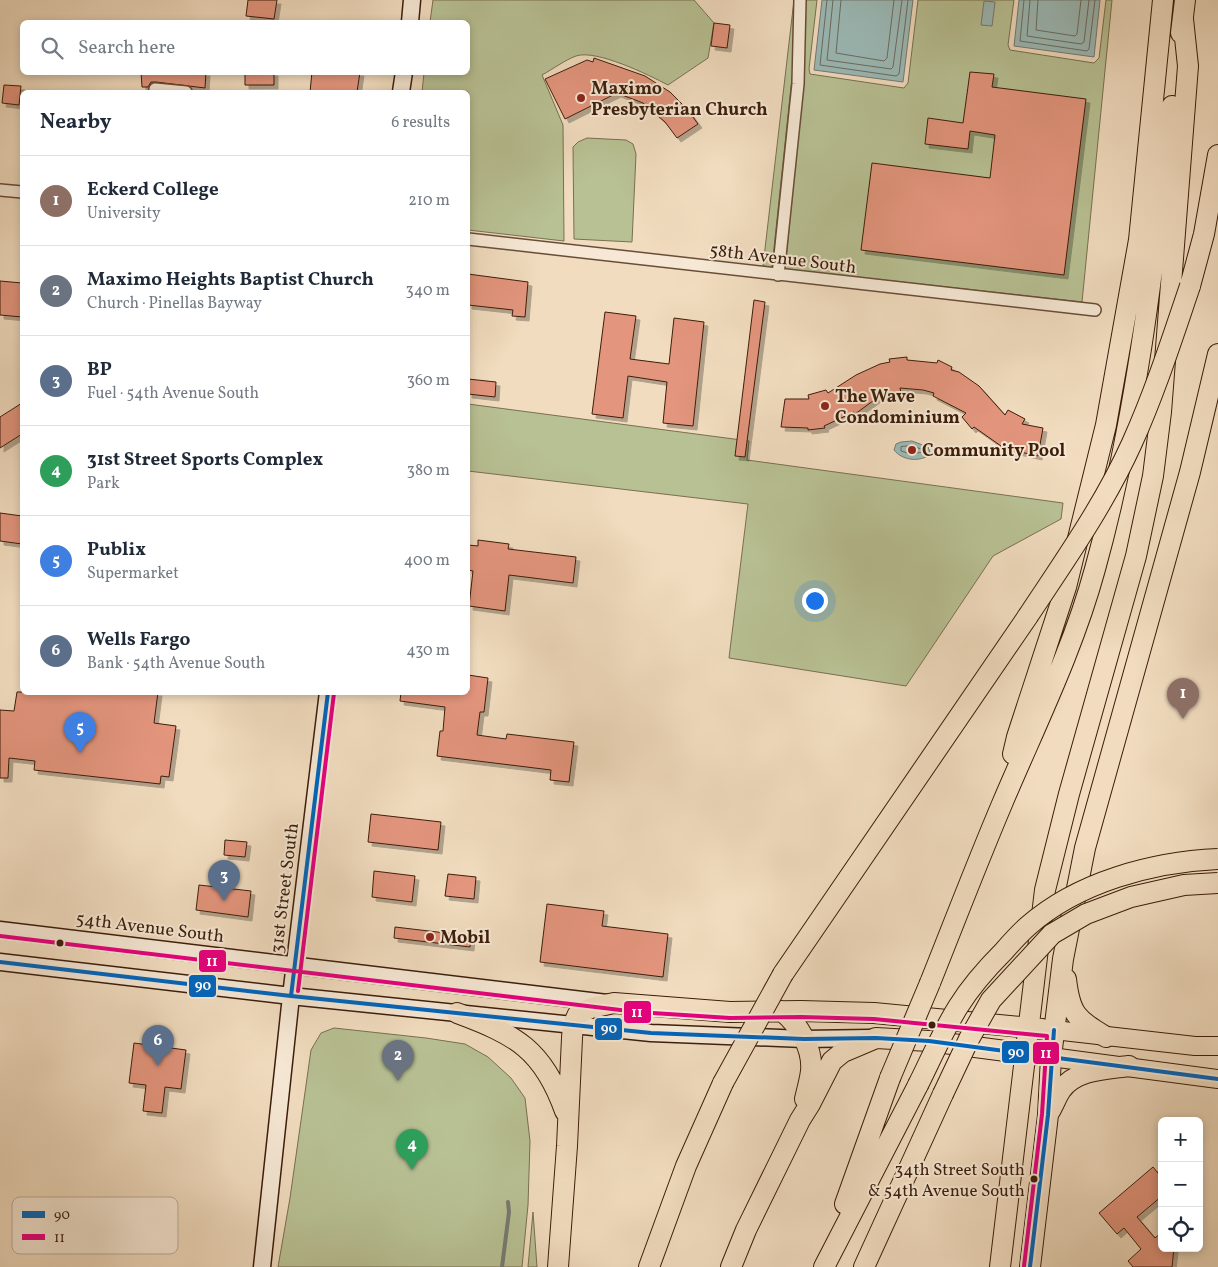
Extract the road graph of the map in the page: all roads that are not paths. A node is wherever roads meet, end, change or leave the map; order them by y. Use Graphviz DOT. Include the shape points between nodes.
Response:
graph roads {
  1 [pos="412,0"];
  2 [pos="800,0"];
  3 [pos="1163,0"];
  4 [pos="1184,10"];
  5 [pos="410,20"];
  6 [pos="404,75"];
  7 [pos="155,89"];
  8 [pos="165,90"];
  9 [pos="401,90"];
  10 [pos="1218,155"];
  11 [pos="0,190"];
  12 [pos="20,192"];
  13 [pos="470,239"];
  14 [pos="778,275"];
  15 [pos="1095,310"];
  16 [pos="1218,354"];
  17 [pos="328,695"];
  18 [pos="1002,805"];
  19 [pos="1218,859"];
  20 [pos="1218,883"];
  21 [pos="0,930"];
  22 [pos="1063,959"];
  23 [pos="0,962"];
  24 [pos="295,964"];
  25 [pos="291,996"];
  26 [pos="614,1003"];
  27 [pos="782,1011"];
  28 [pos="457,1013"];
  29 [pos="573,1025"];
  30 [pos="1028,1027"];
  31 [pos="1054,1030"];
  32 [pos="1106,1037"];
  33 [pos="876,1038"];
  34 [pos="804,1039"];
  35 [pos="1218,1046"];
  36 [pos="1025,1054"];
  37 [pos="1051,1057"];
  38 [pos="1129,1066"];
  39 [pos="1218,1079"];
  40 [pos="1048,1115"];
  41 [pos="568,1119"];
  42 [pos="800,1120"];
  43 [pos="262,1267"];
  44 [pos="558,1267"];
  45 [pos="650,1267"];
  46 [pos="730,1267"];
  47 [pos="823,1267"];
  48 [pos="864,1267"];
  49 [pos="1000,1267"];
  50 [pos="1030,1267"];
  1 -- 5 [label="main road"];
  2 -- 14 [label="street" via="798,84"];
  3 -- 18 [label="highway" via="1139,240 1106,425 1066,587 1017,736"];
  4 -- 18 [label="highway" via="1140,358 1116,480 1095,569 1060,673"];
  4 -- 30 [label="highway" via="1188,76 1162,412 1153,476 1136,556 1068,794 1045,890"];
  6 -- 9 [label="main road"];
  7 -- 8 [label="street"];
  10 -- 45 [label="highway, bridge" via="1204,234 1190,286 1156,386 1132,444 1091,521 783,974 723,1082 686,1166"];
  11 -- 12 [label="street"];
  13 -- 14 [label="street, 58th Avenue South"];
  14 -- 15 [label="street, 58th Avenue South"];
  16 -- 22 [label="highway" via="1190,472 1085,848"];
  17 -- 24 [label="main road, 31st Street South"];
  18 -- 47 [label="highway, bridge" via="890,1078"];
  19 -- 47 [label="highway, bridge" via="1190,860 1142,869 1102,882 1056,906 1028,926 984,971 958,1007"];
  20 -- 48 [label="highway, bridge" via="1184,885 1131,897 1086,914 1052,934 991,1000 969,1039"];
  21 -- 24 [label="main road, 54th Avenue South"];
  22 -- 31 [label="highway"];
  22 -- 32 [label="highway" via="1070,1005 1083,1023"];
  23 -- 25 [label="main road"];
  24 -- 25 [label="main road, 31st Street South"];
  24 -- 26 [label="main road, 54th Avenue South"];
  25 -- 28 [label="main road"];
  25 -- 43 [label="main road, 31st Street South"];
  26 -- 27 [label="highway" via="730,1012"];
  26 -- 29 [label="highway" via="578,1014"];
  27 -- 30 [label="highway" via="874,1013"];
  27 -- 34 [label="highway" via="798,1026"];
  28 -- 29 [label="main road"];
  28 -- 41 [label="highway" via="526,1046 556,1087"];
  29 -- 34 [label="main road" via="651,1033"];
  29 -- 41 [label="highway"];
  30 -- 31 [label="highway"];
  30 -- 36 [label="highway"];
  31 -- 32 [label="main road"];
  31 -- 37 [label="highway"];
  32 -- 35 [label="main road"];
  33 -- 34 [label="main road"];
  33 -- 36 [label="highway" via="930,1041"];
  33 -- 42 [label="highway" via="843,1052 832,1061"];
  34 -- 42 [label="highway" via="811,1070"];
  36 -- 37 [label="highway"];
  36 -- 49 [label="highway"];
  37 -- 38 [label="main road"];
  37 -- 40 [label="highway"];
  38 -- 39 [label="main road"];
  38 -- 40 [label="highway" via="1091,1072 1072,1080 1061,1089"];
  40 -- 50 [label="highway"];
  41 -- 44 [label="highway"];
  42 -- 46 [label="highway"];
}
